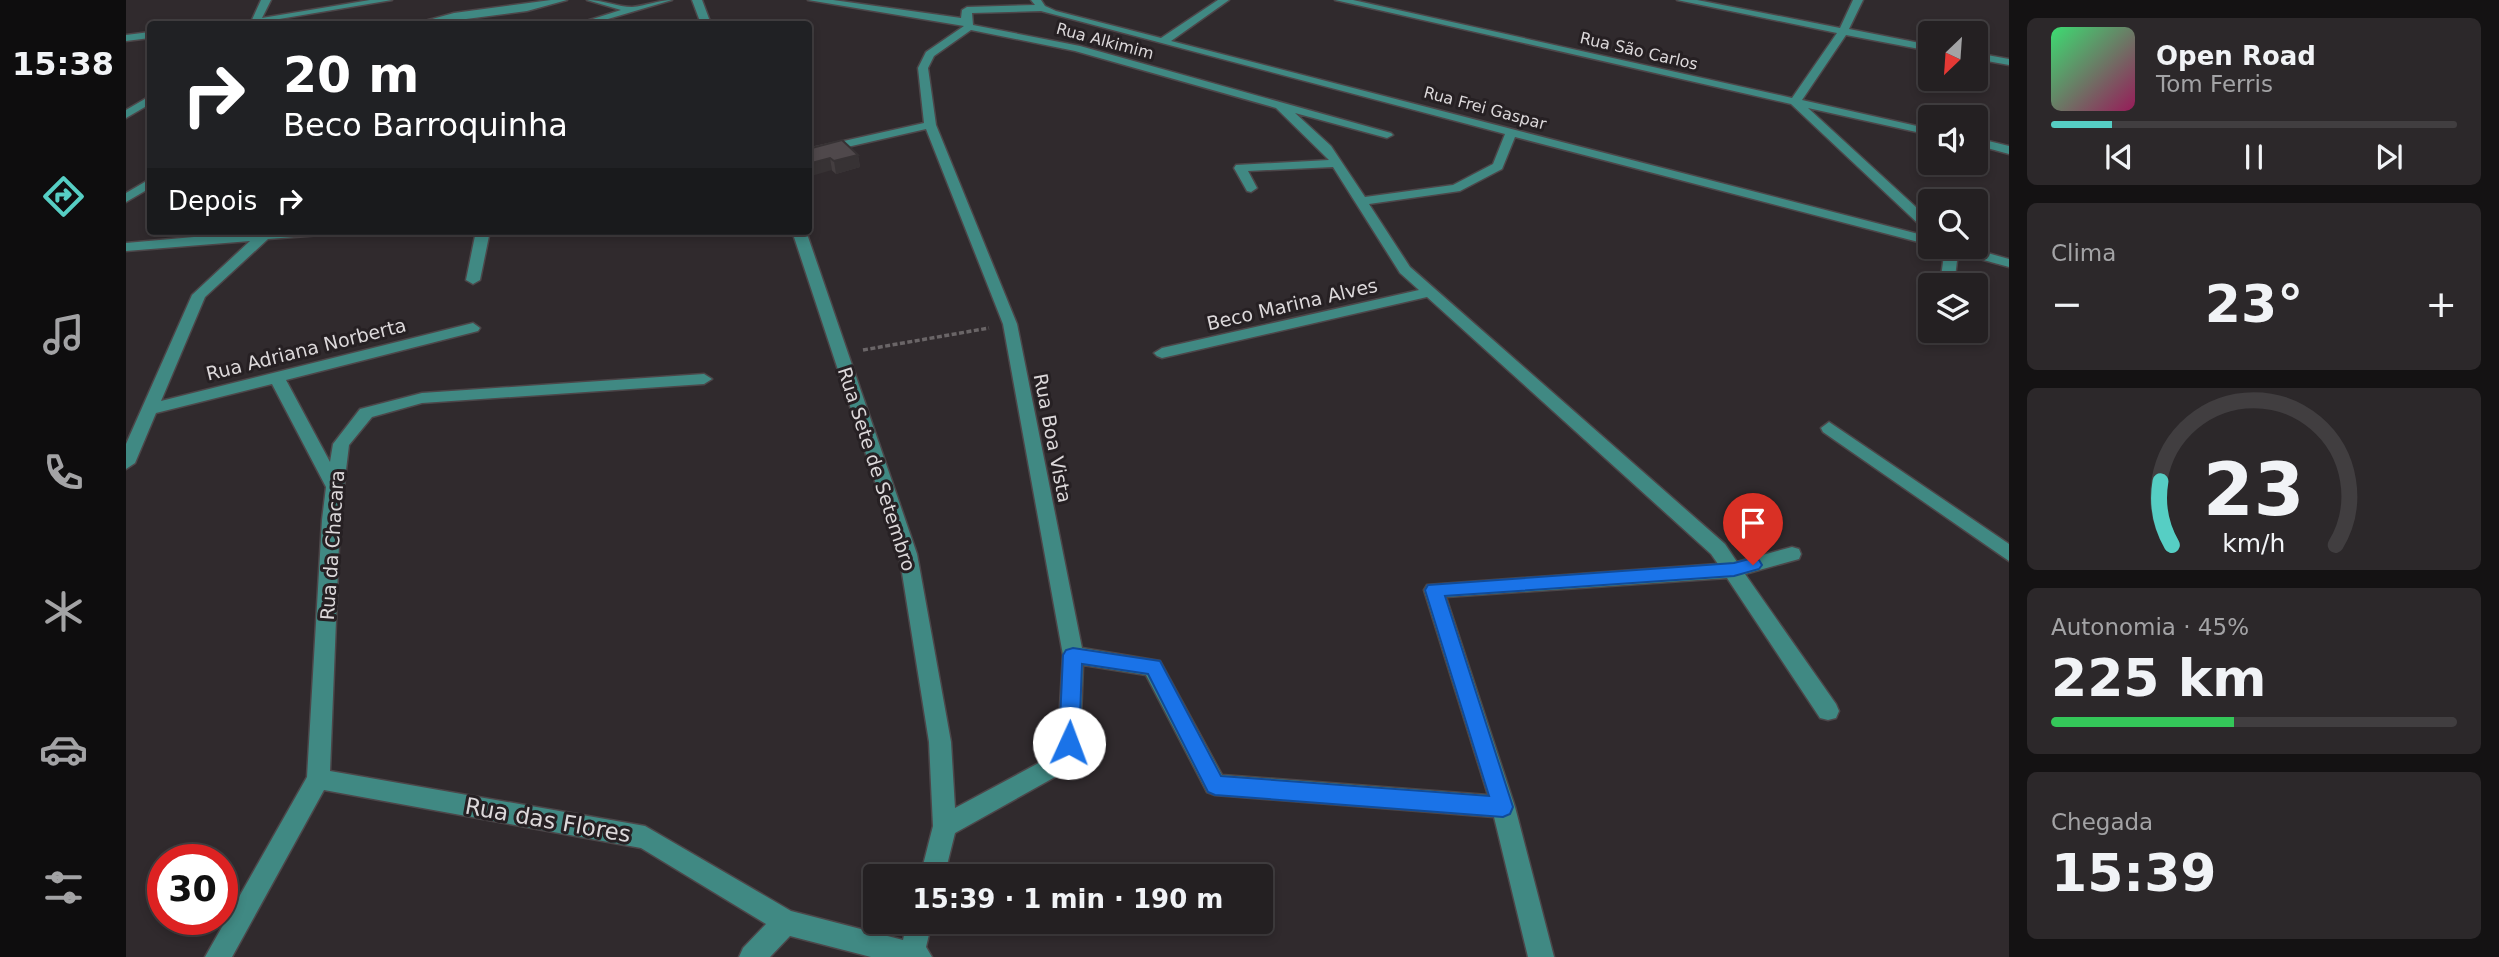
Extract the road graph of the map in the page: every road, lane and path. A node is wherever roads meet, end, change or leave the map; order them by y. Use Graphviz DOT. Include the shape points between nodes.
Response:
graph roads {
  1 [pos="266,0"];
  2 [pos="387,0"];
  3 [pos="562,0"];
  4 [pos="592,0"];
  5 [pos="667,0"];
  6 [pos="697,0"];
  7 [pos="813,0"];
  8 [pos="1224,0"];
  9 [pos="1340,0"];
  10 [pos="1682,0"];
  11 [pos="1745,0"];
  12 [pos="1858,0"];
  13 [pos="1039,4"];
  14 [pos="632,10"];
  15 [pos="966,15"];
  16 [pos="257,21"];
  17 [pos="267,21"];
  18 [pos="428,21"];
  19 [pos="593,21"];
  20 [pos="705,21"];
  21 [pos="1809,26"];
  22 [pos="1842,33"];
  23 [pos="147,34"];
  24 [pos="126,38"];
  25 [pos="1162,42"];
  26 [pos="1918,46"];
  27 [pos="1988,58"];
  28 [pos="2009,62"];
  29 [pos="147,101"];
  30 [pos="1795,102"];
  31 [pos="1281,106"];
  32 [pos="126,115"];
  33 [pos="930,125"];
  34 [pos="1918,129"];
  35 [pos="1511,133"];
  36 [pos="1387,135"];
  37 [pos="1988,145"];
  38 [pos="2009,150"];
  39 [pos="812,152"];
  40 [pos="1337,163"];
  41 [pos="147,185"];
  42 [pos="1251,188"];
  43 [pos="126,198"];
  44 [pos="1362,201"];
  45 [pos="1918,215"];
  46 [pos="172,235"];
  47 [pos="250,235"];
  48 [pos="265,235"];
  49 [pos="482,235"];
  50 [pos="800,235"];
  51 [pos="1918,238"];
  52 [pos="158,246"];
  53 [pos="126,247"];
  54 [pos="1988,257"];
  55 [pos="2009,263"];
  56 [pos="473,281"];
  57 [pos="1430,292"];
  58 [pos="1010,324"];
  59 [pos="473,328"];
  60 [pos="1162,353"];
  61 [pos="840,355"];
  62 [pos="277,379"];
  63 [pos="704,379"];
  64 [pos="148,410"];
  65 [pos="1829,428"];
  66 [pos="126,463"];
  67 [pos="335,487"];
  68 [pos="1792,554"];
  69 [pos="2009,554"];
  70 [pos="1734,570"];
  71 [pos="1073,655"];
  72 [pos="1828,711"];
  73 [pos="318,779"];
  74 [pos="1503,807"];
  75 [pos="945,825"];
  76 [pos="935,864"];
  77 [pos="786,922"];
  78 [pos="918,934"];
  79 [pos="214,956"];
  80 [pos="914,956"];
  81 [pos="752,957"];
  82 [pos="1541,957"];
  1 -- 16 [label="street"];
  2 -- 17 [label="street"];
  3 -- 18 [label="street"];
  4 -- 14 [label="street"];
  5 -- 14 [label="street"];
  6 -- 20 [label="street"];
  7 -- 15 [label="street, Rua Alkimim"];
  8 -- 25 [label="street"];
  9 -- 30 [label="street, Rua São Carlos"];
  10 -- 21 [label="street"];
  11 -- 21 [label="street"];
  12 -- 22 [label="street"];
  13 -- 15 [label="street, Rua Frei Gaspar"];
  13 -- 25 [label="street, Rua Frei Gaspar"];
  14 -- 19 [label="street"];
  15 -- 31 [label="street, Rua Alkimim"];
  15 -- 33 [label="street, Rua Boa Vista" via="923,68"];
  21 -- 22 [label="street"];
  22 -- 26 [label="street"];
  22 -- 30 [label="street"];
  23 -- 24 [label="street"];
  25 -- 35 [label="street, Rua Frei Gaspar"];
  27 -- 28 [label="street"];
  29 -- 32 [label="street"];
  30 -- 34 [label="street, Rua São Carlos"];
  30 -- 45 [label="street"];
  31 -- 36 [label="street, Rua Alkimim"];
  31 -- 40 [label="street"];
  33 -- 39 [label="street"];
  33 -- 58 [label="street, Rua Boa Vista"];
  35 -- 44 [label="street" via="1498,166 1455,188"];
  35 -- 51 [label="street, Rua Frei Gaspar"];
  37 -- 38 [label="street"];
  40 -- 42 [label="street" via="1240,168"];
  40 -- 44 [label="street"];
  41 -- 43 [label="street"];
  44 -- 57 [label="street" via="1405,270"];
  46 -- 52 [label="street"];
  47 -- 52 [label="street"];
  48 -- 64 [label="street" via="200,295"];
  49 -- 56 [label="street"];
  50 -- 61 [label="street, Rua Sete de Setembro"];
  52 -- 53 [label="street"];
  54 -- 55 [label="street"];
  57 -- 60 [label="street, Beco Marina Alves"];
  57 -- 70 [label="street" via="1718,549"];
  58 -- 61 [label="path"];
  58 -- 71 [label="street, Rua Boa Vista"];
  59 -- 62 [label="street, Rua Adriana Norberta"];
  61 -- 75 [label="street, Rua Sete de Setembro" via="908,554 940,742"];
  62 -- 64 [label="street, Rua Adriana Norberta"];
  62 -- 67 [label="street"];
  63 -- 67 [label="street, Rua da Chacara" via="422,398 366,413 341,444"];
  64 -- 66 [label="street"];
  65 -- 69 [label="street"];
  67 -- 73 [label="street, Rua da Chacara"];
  68 -- 70 [label="street"];
  70 -- 72 [label="street"];
  70 -- 74 [label="street" via="1434,590"];
  71 -- 74 [label="street" via="1153,667 1215,785"];
  71 -- 75 [label="street, Rua Boa Vista" via="1069,743 1056,765"];
  73 -- 77 [label="street, Rua das Flores" via="645,837"];
  73 -- 79 [label="street, Rua da Chacara"];
  74 -- 82 [label="street"];
  75 -- 76 [label="street, Rua Sete de Setembro"];
  77 -- 80 [label="street, Rua das Flores"];
  77 -- 81 [label="street"];
  78 -- 80 [label="street"];
}
